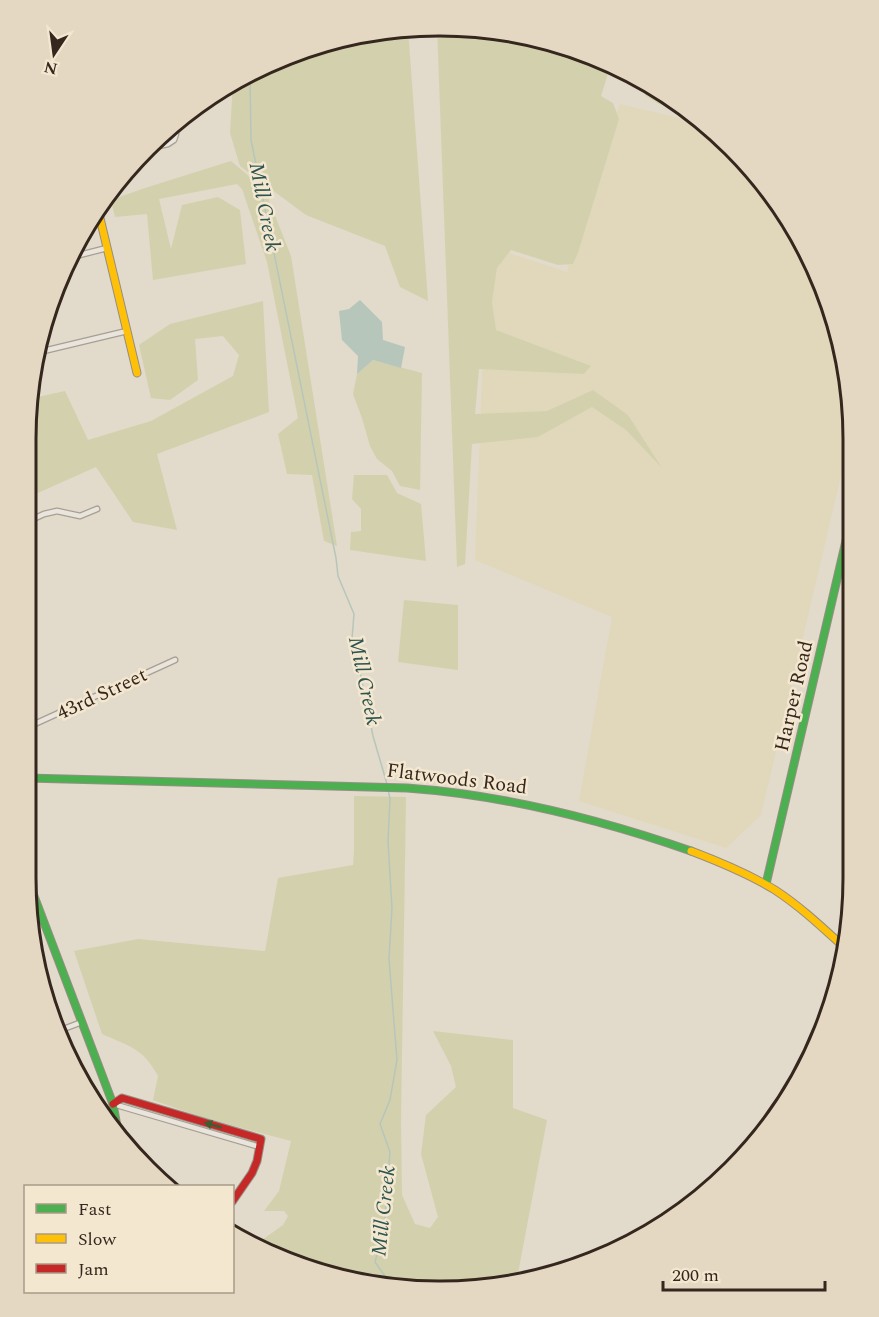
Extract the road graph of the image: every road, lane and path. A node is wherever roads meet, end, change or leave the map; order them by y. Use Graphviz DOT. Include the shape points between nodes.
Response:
graph roads {
  1 [pos="176,134"];
  2 [pos="164,145"];
  3 [pos="101,221"];
  4 [pos="107,248"];
  5 [pos="81,255"];
  6 [pos="127,331"];
  7 [pos="46,350"];
  8 [pos="137,373"];
  9 [pos="97,509"];
  10 [pos="36,518"];
  11 [pos="843,554"];
  12 [pos="176,660"];
  13 [pos="36,723"];
  14 [pos="36,778"];
  15 [pos="766,884"];
  16 [pos="37,903"];
  17 [pos="838,942"];
  18 [pos="82,1022"];
  19 [pos="65,1028"];
  20 [pos="113,1104"];
  21 [pos="116,1118"];
  22 [pos="234,1198"];
  1 -- 2 [label="street" via="174,140"];
  3 -- 4 [label="main road"];
  4 -- 5 [label="street"];
  4 -- 6 [label="main road"];
  6 -- 7 [label="street"];
  6 -- 8 [label="main road"];
  9 -- 10 [label="street" via="80,516 57,511"];
  11 -- 15 [label="main road, Harper Road"];
  12 -- 13 [label="street, 43rd Street"];
  14 -- 15 [label="main road, Flatwoods Road" via="372,786 492,797 537,805 633,832 706,857"];
  15 -- 17 [label="main road, Flatwoods Road"];
  16 -- 18 [label="main road"];
  18 -- 19 [label="street"];
  18 -- 20 [label="main road"];
  20 -- 21 [label="main road"];
  20 -- 22 [label="main road" via="122,1098 261,1139 251,1173"];
}
